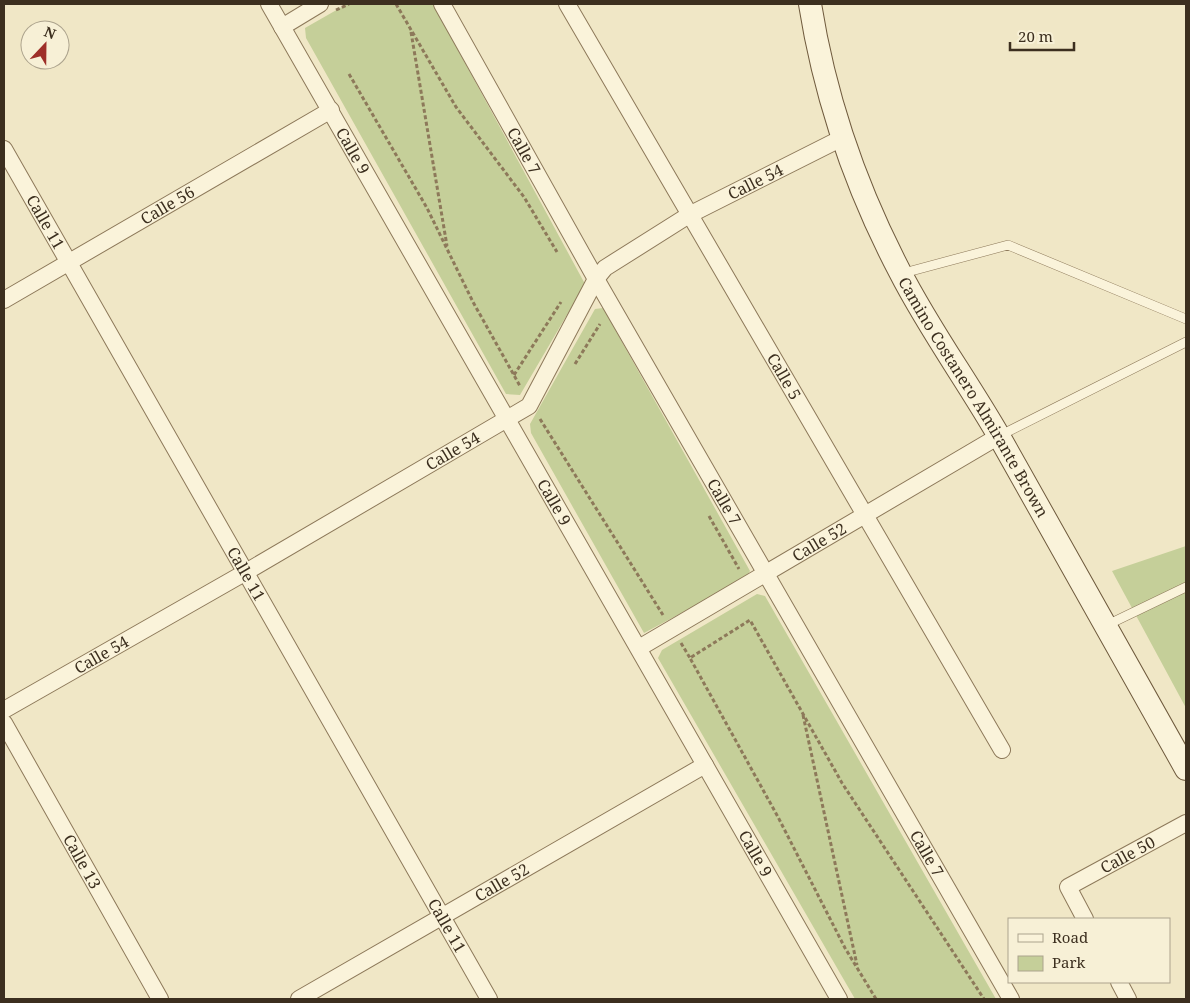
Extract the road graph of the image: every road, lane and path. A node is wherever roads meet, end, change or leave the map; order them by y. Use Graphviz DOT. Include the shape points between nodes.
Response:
graph roads {
  1 [pos="269,4"];
  2 [pos="320,4"];
  3 [pos="349,4"];
  4 [pos="442,4"];
  5 [pos="567,4"];
  6 [pos="810,4"];
  7 [pos="335,11"];
  8 [pos="282,27"];
  9 [pos="411,30"];
  10 [pos="349,74"];
  11 [pos="331,110"];
  12 [pos="842,138"];
  13 [pos="4,149"];
  14 [pos="689,215"];
  15 [pos="448,251"];
  16 [pos="69,261"];
  17 [pos="900,274"];
  18 [pos="596,279"];
  19 [pos="564,296"];
  20 [pos="4,300"];
  21 [pos="1186,319"];
  22 [pos="1186,342"];
  23 [pos="514,375"];
  24 [pos="530,403"];
  25 [pos="508,419"];
  26 [pos="999,436"];
  27 [pos="867,515"];
  28 [pos="246,572"];
  29 [pos="766,573"];
  30 [pos="1186,587"];
  31 [pos="1105,626"];
  32 [pos="672,629"];
  33 [pos="640,648"];
  34 [pos="690,658"];
  35 [pos="4,710"];
  36 [pos="802,712"];
  37 [pos="4,723"];
  38 [pos="1002,750"];
  39 [pos="705,765"];
  40 [pos="1186,769"];
  41 [pos="1186,824"];
  42 [pos="442,917"];
  43 [pos="1084,918"];
  44 [pos="858,968"];
  45 [pos="1120,983"];
  46 [pos="160,999"];
  47 [pos="299,999"];
  48 [pos="489,999"];
  49 [pos="839,999"];
  50 [pos="876,999"];
  51 [pos="984,999"];
  52 [pos="1011,999"];
  53 [pos="1128,999"];
  1 -- 8 [label="street, Calle 9"];
  2 -- 8 [label="street"];
  3 -- 7 [label="path"];
  4 -- 18 [label="street, Calle 7"];
  5 -- 14 [label="street, Calle 5"];
  6 -- 12 [label="main road, Camino Costanero Almirante Brown" via="829,95"];
  8 -- 11 [label="street, Calle 9"];
  9 -- 15 [label="path"];
  10 -- 15 [label="path" via="427,208"];
  11 -- 16 [label="street, Calle 56"];
  11 -- 25 [label="street, Calle 9"];
  12 -- 14 [label="street, Calle 54"];
  12 -- 17 [label="main road, Camino Costanero Almirante Brown"];
  13 -- 16 [label="street, Calle 11"];
  14 -- 18 [label="street, Calle 54" via="618,259"];
  14 -- 27 [label="street, Calle 5"];
  15 -- 23 [label="path"];
  16 -- 20 [label="street, Calle 56"];
  16 -- 28 [label="street, Calle 11"];
  17 -- 21 [label="lane" via="1008,245"];
  17 -- 26 [label="main road, Camino Costanero Almirante Brown"];
  18 -- 24 [label="street, Calle 54"];
  18 -- 29 [label="street, Calle 7"];
  19 -- 23 [label="path"];
  22 -- 26 [label="lane"];
  23 -- 24 [label="path"];
  24 -- 25 [label="street, Calle 54"];
  24 -- 32 [label="path"];
  25 -- 28 [label="street, Calle 54"];
  25 -- 33 [label="street, Calle 9"];
  26 -- 27 [label="street, Calle 52"];
  26 -- 31 [label="main road, Camino Costanero Almirante Brown"];
  27 -- 29 [label="street, Calle 52"];
  27 -- 38 [label="street, Calle 5"];
  28 -- 35 [label="street, Calle 54"];
  28 -- 42 [label="street, Calle 11"];
  29 -- 32 [label="street, Calle 52"];
  29 -- 52 [label="street, Calle 7"];
  30 -- 31 [label="lane"];
  31 -- 40 [label="main road, Camino Costanero Almirante Brown"];
  32 -- 33 [label="street, Calle 52"];
  32 -- 34 [label="path"];
  33 -- 39 [label="street, Calle 9"];
  34 -- 36 [label="path" via="750,620"];
  34 -- 44 [label="path"];
  36 -- 44 [label="path"];
  36 -- 51 [label="path" via="842,783"];
  37 -- 46 [label="street, Calle 13"];
  39 -- 42 [label="street, Calle 52"];
  39 -- 49 [label="street, Calle 9"];
  41 -- 43 [label="street, Calle 50" via="1068,887"];
  42 -- 47 [label="street, Calle 52"];
  42 -- 48 [label="street, Calle 11"];
  44 -- 50 [label="path"];
  45 -- 53 [label="street"];
}
